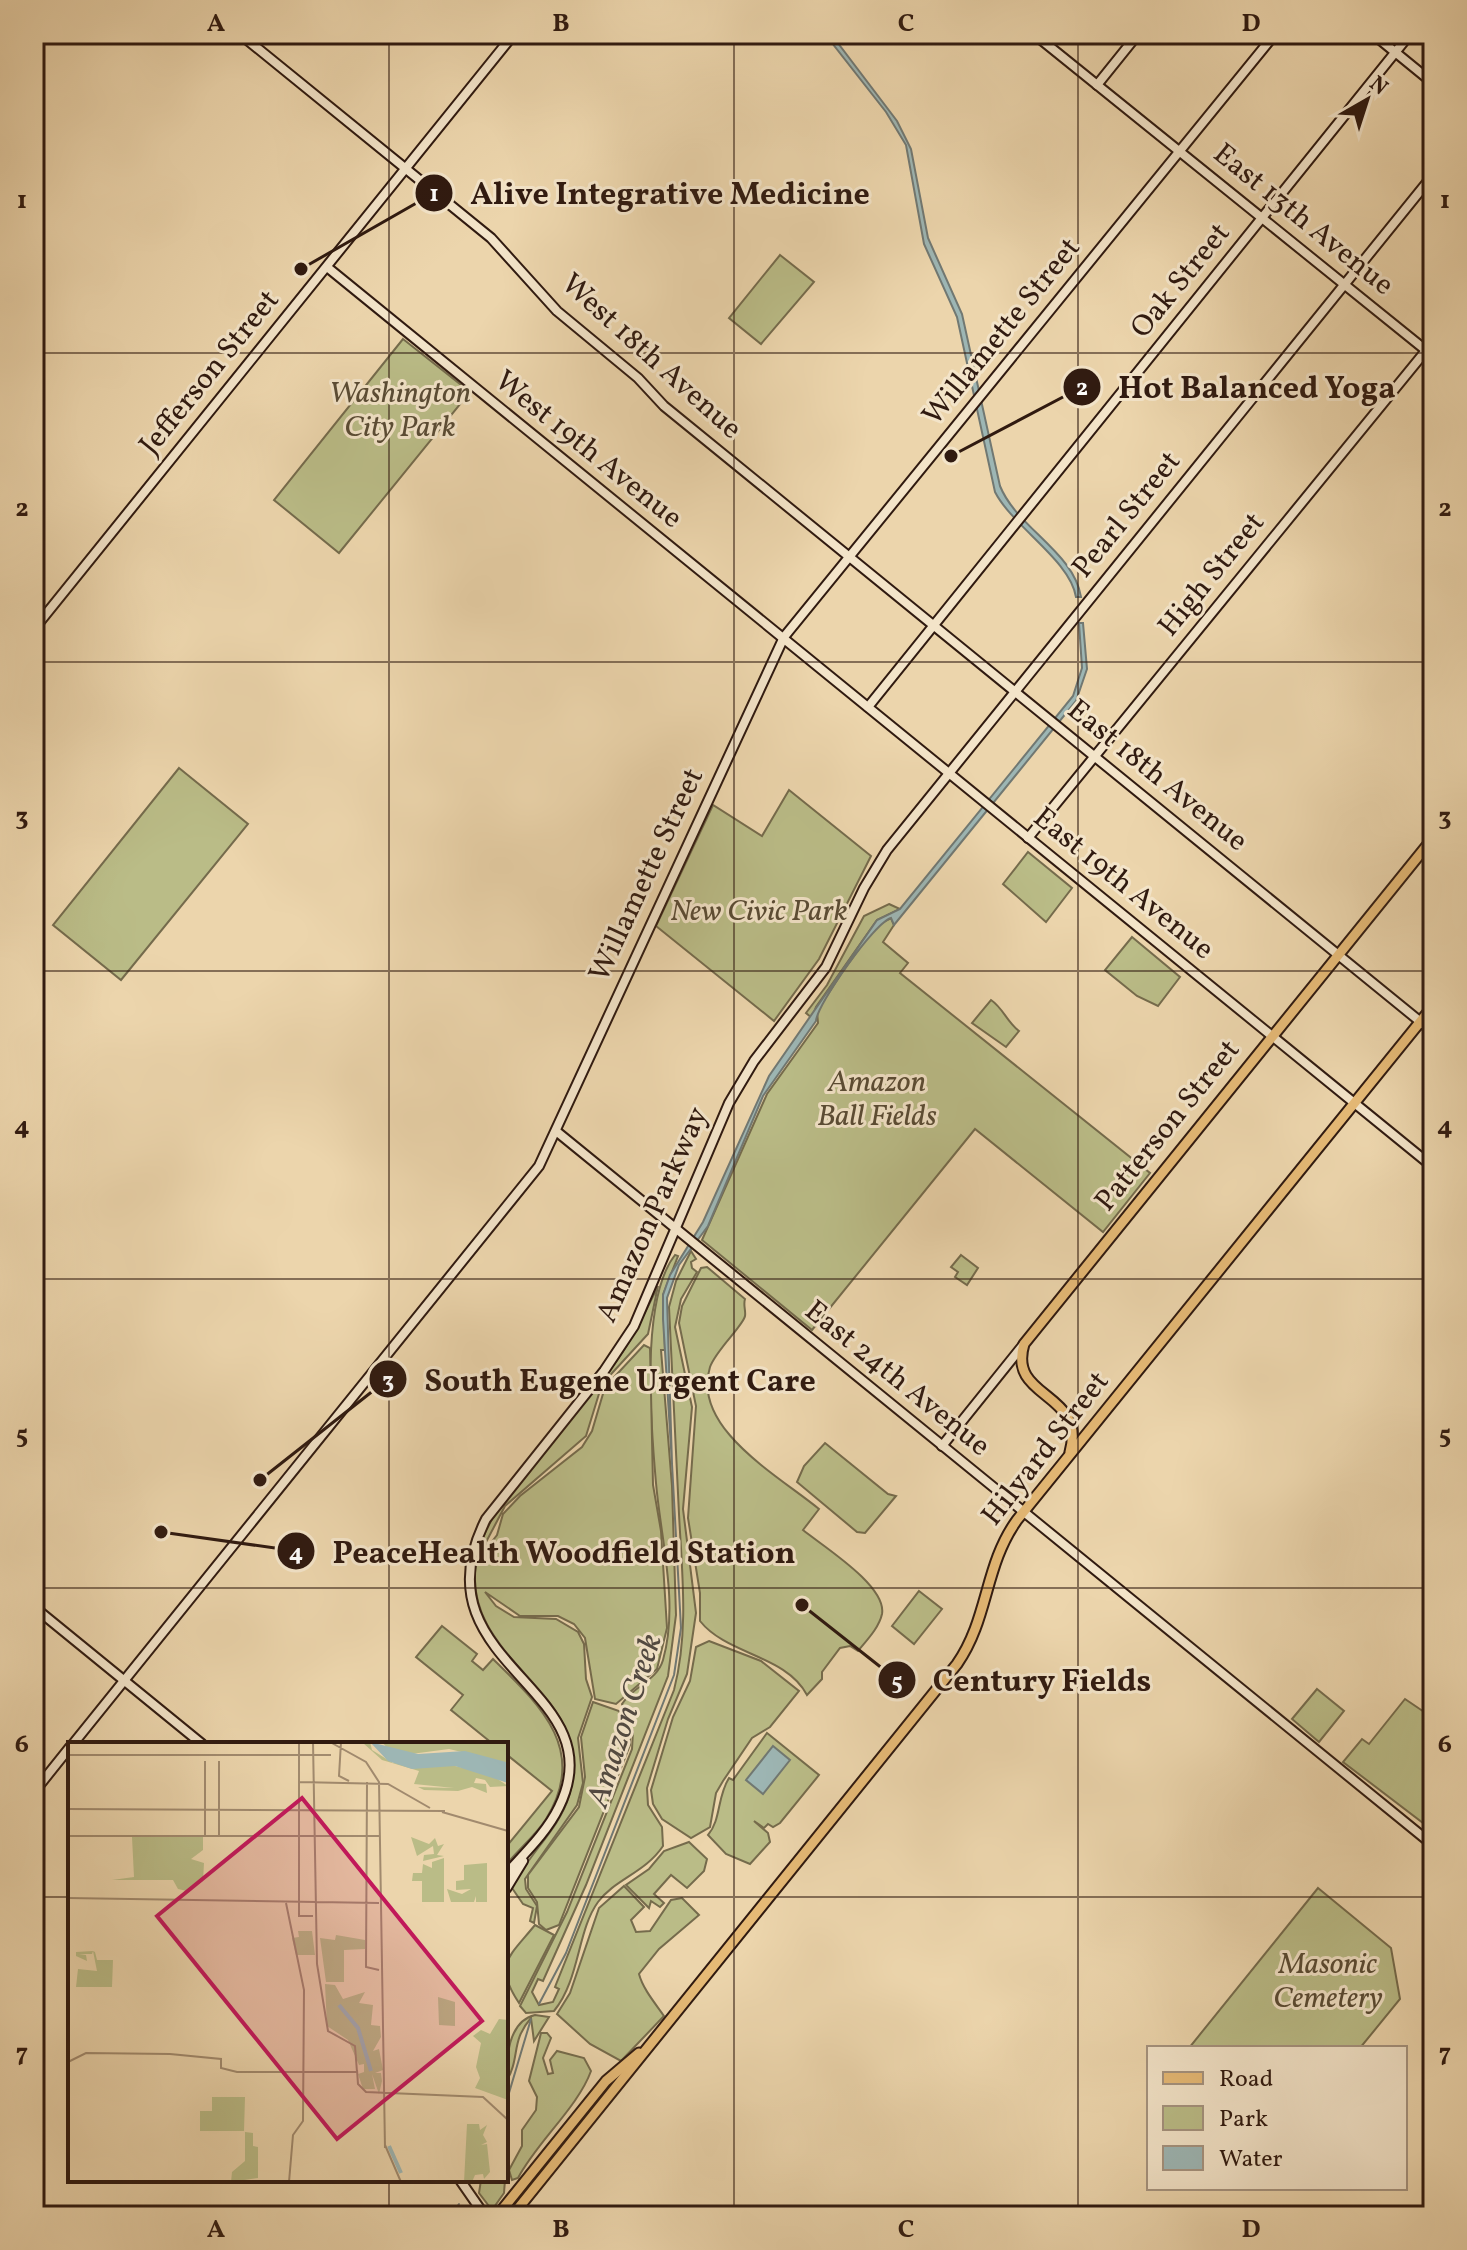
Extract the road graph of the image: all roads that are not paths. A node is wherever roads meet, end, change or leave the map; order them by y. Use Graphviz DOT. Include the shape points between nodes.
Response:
graph roads {
  1 [pos="240,34"];
  2 [pos="514,34"];
  3 [pos="1034,34"];
  4 [pos="1138,34"];
  5 [pos="1275,34"];
  6 [pos="1373,34"];
  7 [pos="1410,34"];
  8 [pos="1395,52"];
  9 [pos="1433,83"];
  10 [pos="1097,85"];
  11 [pos="1180,151"];
  12 [pos="406,169"];
  13 [pos="1433,175"];
  14 [pos="1263,218"];
  15 [pos="327,267"];
  16 [pos="1344,285"];
  17 [pos="1433,342"];
  18 [pos="1430,353"];
  19 [pos="850,557"];
  20 [pos="934,625"];
  21 [pos="34,629"];
  22 [pos="784,637"];
  23 [pos="1015,692"];
  24 [pos="868,707"];
  25 [pos="1094,757"];
  26 [pos="950,774"];
  27 [pos="1028,838"];
  28 [pos="1433,838"];
  29 [pos="1338,955"];
  30 [pos="1433,1006"];
  31 [pos="1420,1022"];
  32 [pos="1433,1032"];
  33 [pos="1272,1037"];
  34 [pos="1354,1103"];
  35 [pos="556,1131"];
  36 [pos="1433,1167"];
  37 [pos="676,1230"];
  38 [pos="1024,1344"];
  39 [pos="1062,1408"];
  40 [pos="1089,1431"];
  41 [pos="942,1446"];
  42 [pos="1069,1456"];
  43 [pos="1023,1512"];
  44 [pos="34,1607"];
  45 [pos="124,1680"];
  46 [pos="74,1742"];
  47 [pos="200,1742"];
  48 [pos="68,1750"];
  49 [pos="34,1792"];
  50 [pos="1433,1845"];
  51 [pos="531,1846"];
  52 [pos="508,1872"];
  53 [pos="508,1886"];
  54 [pos="641,2051"];
  55 [pos="461,2182"];
  56 [pos="485,2216"];
  57 [pos="497,2216"];
  58 [pos="512,2216"];
  1 -- 12 [label="main road, West 18th Avenue"];
  2 -- 12 [label="main road, Jefferson Street"];
  3 -- 10 [label="main road, East 13th Avenue"];
  4 -- 10 [label="main road"];
  5 -- 11 [label="main road, Willamette Street"];
  6 -- 8 [label="main road"];
  7 -- 8 [label="main road, Oak Street"];
  8 -- 9 [label="main road"];
  8 -- 14 [label="main road, Oak Street"];
  10 -- 11 [label="main road, East 13th Avenue"];
  11 -- 14 [label="main road, East 13th Avenue"];
  11 -- 19 [label="main road, Willamette Street"];
  12 -- 15 [label="main road, Jefferson Street"];
  12 -- 19 [label="main road, West 18th Avenue" via="500,246 557,311 664,406"];
  13 -- 16 [label="main road, Pearl Street"];
  14 -- 16 [label="main road, East 13th Avenue"];
  14 -- 20 [label="main road, Oak Street"];
  15 -- 21 [label="main road, Jefferson Street"];
  15 -- 22 [label="main road, West 19th Avenue"];
  16 -- 18 [label="main road, East 13th Avenue"];
  16 -- 23 [label="main road, Pearl Street"];
  17 -- 18 [label="main road, High Street"];
  18 -- 25 [label="main road, High Street"];
  19 -- 20 [label="main road, East 18th Avenue"];
  19 -- 22 [label="main road, Willamette Street"];
  20 -- 23 [label="main road, East 18th Avenue"];
  20 -- 24 [label="main road, Oak Street"];
  22 -- 24 [label="main road, East 19th Avenue"];
  22 -- 35 [label="main road, Willamette Street"];
  23 -- 25 [label="main road, East 18th Avenue"];
  23 -- 26 [label="main road, Pearl Street"];
  24 -- 26 [label="main road, East 19th Avenue"];
  25 -- 27 [label="main road, High Street"];
  25 -- 29 [label="main road, East 18th Avenue"];
  26 -- 27 [label="main road, East 19th Avenue"];
  26 -- 37 [label="main road, Amazon Parkway" via="887,850 826,967 739,1084"];
  27 -- 33 [label="main road, East 19th Avenue"];
  28 -- 29 [label="main road, Patterson Street"];
  29 -- 31 [label="main road, East 18th Avenue"];
  29 -- 33 [label="main road, Patterson Street"];
  30 -- 31 [label="main road, Hilyard Street"];
  31 -- 32 [label="main road, East 18th Avenue"];
  31 -- 34 [label="main road, Hilyard Street"];
  33 -- 34 [label="main road, East 19th Avenue"];
  33 -- 38 [label="main road, Patterson Street"];
  34 -- 36 [label="main road, East 19th Avenue"];
  34 -- 40 [label="main road, Hilyard Street"];
  35 -- 37 [label="main road, East 24th Avenue"];
  35 -- 45 [label="main road, Willamette Street" via="529,1178"];
  37 -- 41 [label="main road, East 24th Avenue"];
  37 -- 51 [label="main road, Amazon Parkway" via="619,1349 493,1506 474,1546 470,1582 481,1628 549,1708 567,1748 565,1793"];
  38 -- 39 [label="main road" via="1023,1374"];
  38 -- 41 [label="main road, Patterson Street"];
  39 -- 40 [label="main road"];
  39 -- 42 [label="main road" via="1073,1426"];
  40 -- 42 [label="main road, Hilyard Street"];
  41 -- 43 [label="main road, East 24th Avenue"];
  42 -- 43 [label="main road, Hilyard Street"];
  43 -- 50 [label="main road, East 24th Avenue"];
  43 -- 54 [label="main road, Hilyard Street" via="996,1555 978,1626 957,1664"];
  44 -- 45 [label="main road"];
  45 -- 46 [label="main road, Willamette Street"];
  45 -- 47 [label="main road"];
  48 -- 49 [label="main road, Willamette Street"];
  51 -- 52 [label="main road, Amazon Parkway"];
  51 -- 53 [label="main road, Amazon Parkway"];
  54 -- 57 [label="main road, Hilyard Street" via="606,2081"];
  54 -- 58 [label="main road, Hilyard Street"];
  55 -- 56 [label="main road"];
}
